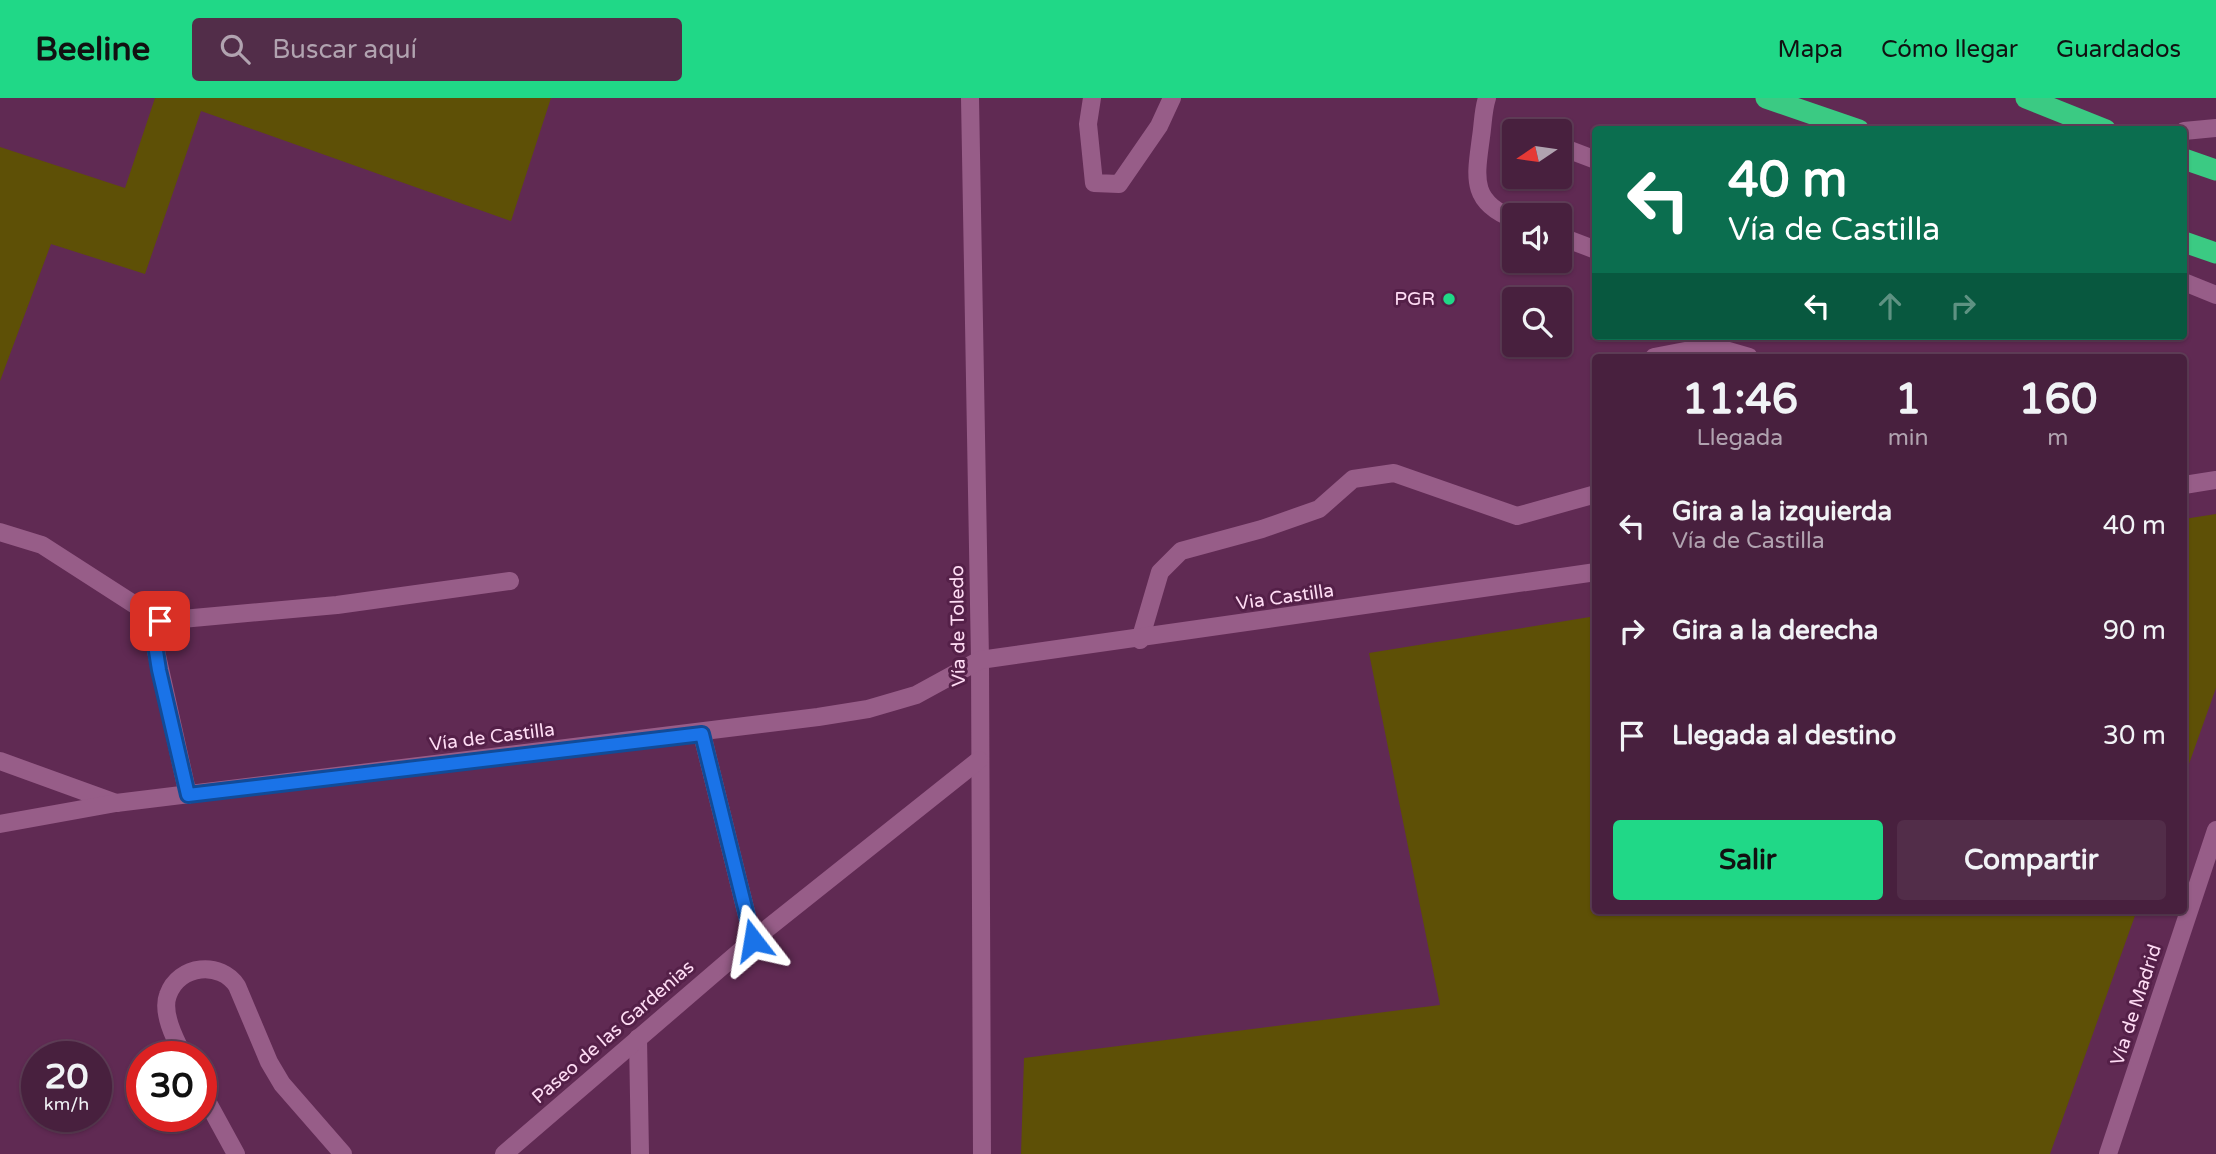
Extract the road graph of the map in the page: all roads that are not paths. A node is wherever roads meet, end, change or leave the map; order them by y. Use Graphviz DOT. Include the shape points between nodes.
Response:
graph roads {
  1 [pos="970,98"];
  2 [pos="1092,98"];
  3 [pos="1172,98"];
  4 [pos="1487,98"];
  5 [pos="1766,98"];
  6 [pos="2026,98"];
  7 [pos="1847,126"];
  8 [pos="2096,126"];
  9 [pos="2216,128"];
  10 [pos="2187,131"];
  11 [pos="1572,151"];
  12 [pos="1592,158"];
  13 [pos="2187,160"];
  14 [pos="2216,170"];
  15 [pos="1502,214"];
  16 [pos="1572,241"];
  17 [pos="2187,243"];
  18 [pos="1592,248"];
  19 [pos="2216,253"];
  20 [pos="2187,283"];
  21 [pos="2216,295"];
  22 [pos="1670,354"];
  23 [pos="1739,354"];
  24 [pos="2216,480"];
  25 [pos="2187,485"];
  26 [pos="1592,495"];
  27 [pos="0,532"];
  28 [pos="1592,573"];
  29 [pos="510,581"];
  30 [pos="160,621"];
  31 [pos="1140,640"];
  32 [pos="980,660"];
  33 [pos="702,734"];
  34 [pos="979,760"];
  35 [pos="0,761"];
  36 [pos="188,795"];
  37 [pos="116,803"];
  38 [pos="0,824"];
  39 [pos="2216,830"];
  40 [pos="753,940"];
  41 [pos="638,1038"];
  42 [pos="178,1041"];
  43 [pos="217,1119"];
  44 [pos="236,1154"];
  45 [pos="343,1154"];
  46 [pos="504,1154"];
  47 [pos="640,1154"];
  48 [pos="982,1154"];
  49 [pos="2108,1154"];
  1 -- 32 [label="street, Vía de Toledo"];
  2 -- 3 [label="street" via="1088,124 1094,183 1119,184 1159,126"];
  4 -- 15 [label="street" via="1476,181 1487,202"];
  5 -- 7 [label="highway"];
  6 -- 8 [label="highway"];
  9 -- 10 [label="street"];
  11 -- 12 [label="street"];
  13 -- 14 [label="highway"];
  16 -- 18 [label="street"];
  17 -- 19 [label="highway"];
  20 -- 21 [label="street"];
  22 -- 23 [label="street" via="1711,346"];
  24 -- 25 [label="street"];
  26 -- 31 [label="street" via="1517,516 1394,473 1353,479 1319,509 1181,551 1160,572"];
  27 -- 30 [label="street" via="42,545"];
  28 -- 31 [label="street, Via Castilla"];
  29 -- 30 [label="street"];
  30 -- 36 [label="street" via="159,670"];
  31 -- 32 [label="street, Via Castilla"];
  32 -- 33 [label="street, Vía de Castilla" via="916,695 868,709"];
  32 -- 34 [label="street, Vía de Toledo"];
  33 -- 36 [label="street, Vía de Castilla"];
  33 -- 40 [label="street"];
  34 -- 40 [label="street, Paseo de las Gardenias"];
  34 -- 48 [label="street, Vía de Toledo"];
  35 -- 37 [label="street"];
  36 -- 37 [label="street, Vía de Castilla"];
  37 -- 38 [label="street, Vía de Castilla"];
  39 -- 49 [label="street, Vía de Madrid"];
  40 -- 41 [label="street, Paseo de las Gardenias"];
  41 -- 46 [label="street, Paseo de las Gardenias"];
  41 -- 47 [label="street"];
  42 -- 45 [label="street" via="169,1020 167,995 176,982 193,971 220,970 230,976 282,1084"];
  43 -- 44 [label="street"];
}
